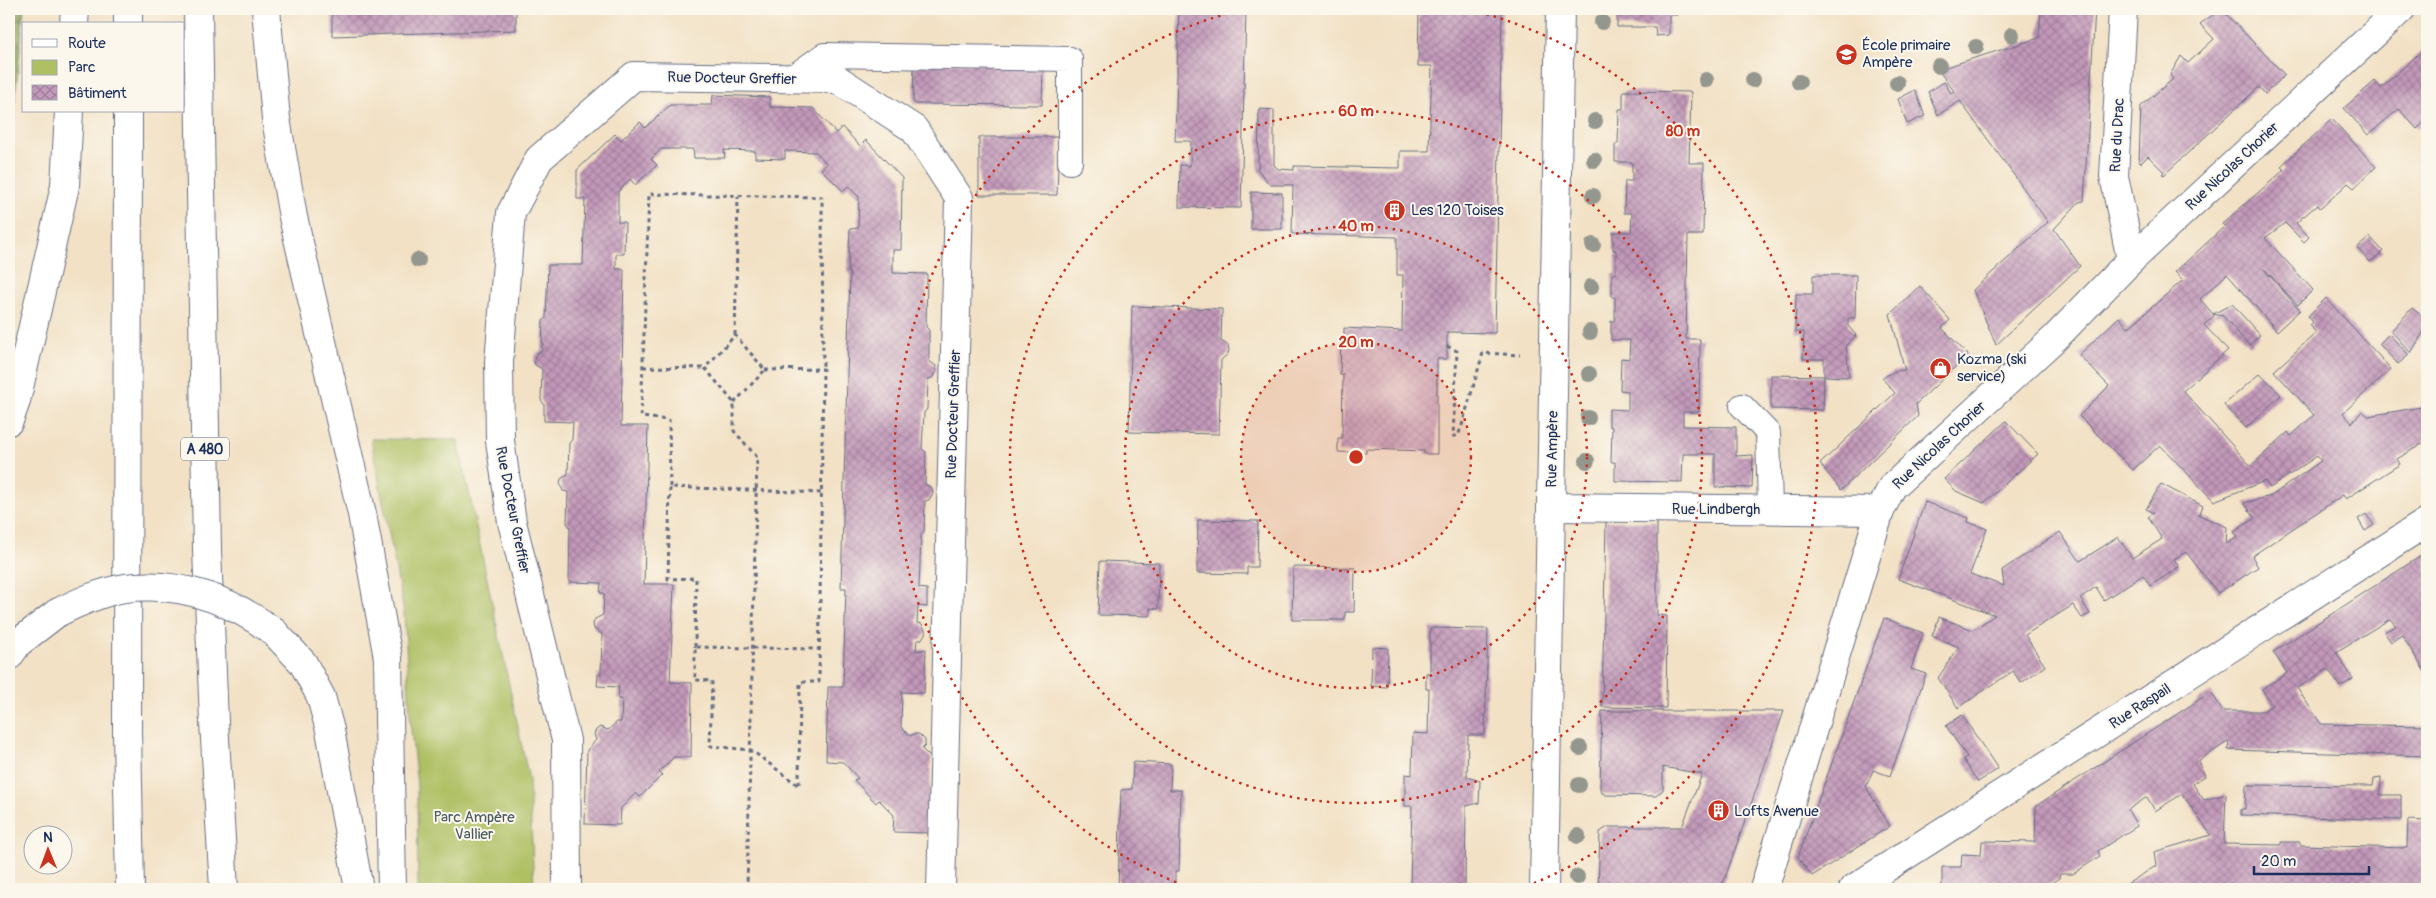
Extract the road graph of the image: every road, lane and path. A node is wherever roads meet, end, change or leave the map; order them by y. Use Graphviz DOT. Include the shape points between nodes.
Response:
graph roads {
  1 [pos="9,9"];
  2 [pos="75,9"];
  3 [pos="128,9"];
  4 [pos="198,9"];
  5 [pos="266,9"];
  6 [pos="1560,9"];
  7 [pos="2123,9"];
  8 [pos="2401,9"];
  9 [pos="9,21"];
  10 [pos="74,22"];
  11 [pos="128,22"];
  12 [pos="790,79"];
  13 [pos="69,112"];
  14 [pos="128,112"];
  15 [pos="1070,162"];
  16 [pos="738,196"];
  17 [pos="2131,260"];
  18 [pos="735,335"];
  19 [pos="1447,346"];
  20 [pos="1553,356"];
  21 [pos="642,367"];
  22 [pos="705,368"];
  23 [pos="823,369"];
  24 [pos="765,370"];
  25 [pos="734,403"];
  26 [pos="1742,406"];
  27 [pos="9,421"];
  28 [pos="670,487"];
  29 [pos="755,490"];
  30 [pos="822,493"];
  31 [pos="1551,507"];
  32 [pos="1770,509"];
  33 [pos="1880,511"];
  34 [pos="2427,522"];
  35 [pos="696,647"];
  36 [pos="751,647"];
  37 [pos="820,649"];
  38 [pos="9,656"];
  39 [pos="751,750"];
  40 [pos="357,883"];
  41 [pos="130,889"];
  42 [pos="224,889"];
  43 [pos="392,889"];
  44 [pos="567,889"];
  45 [pos="747,889"];
  46 [pos="941,889"];
  47 [pos="1544,889"];
  48 [pos="1764,889"];
  49 [pos="1853,889"];
  1 -- 9 [label="path"];
  2 -- 10 [label="main road"];
  3 -- 11 [label="main road"];
  4 -- 42 [label="main road, A 480" via="207,550"];
  5 -- 43 [label="main road" via="276,119 293,217 362,514 388,658"];
  6 -- 20 [label="main road, Rue Ampère"];
  7 -- 17 [label="main road, Rue du Drac" via="2114,176"];
  8 -- 17 [label="main road, Rue Nicolas Chorier"];
  12 -- 15 [label="lane" via="824,55 1070,59"];
  12 -- 44 [label="main road, Rue Docteur Greffier" via="634,76 539,159 510,213 499,362 500,441 512,522 566,740"];
  12 -- 46 [label="main road, Rue Docteur Greffier" via="837,79 914,129 959,198"];
  13 -- 27 [label="main road" via="65,186"];
  14 -- 41 [label="main road" via="127,731"];
  16 -- 18 [label="path"];
  16 -- 21 [label="path" via="649,194"];
  16 -- 23 [label="path" via="822,197"];
  17 -- 33 [label="main road, Rue Nicolas Chorier" via="2055,338 1892,488"];
  18 -- 22 [label="path"];
  18 -- 24 [label="path"];
  19 -- 20 [label="path" via="1457,351 1452,436 1458,436 1483,353"];
  20 -- 31 [label="main road, Rue Ampère"];
  21 -- 22 [label="path"];
  21 -- 28 [label="path" via="641,417 669,420"];
  22 -- 25 [label="path"];
  23 -- 24 [label="path"];
  23 -- 30 [label="path"];
  24 -- 25 [label="path"];
  25 -- 29 [label="path" via="734,431 757,457"];
  26 -- 32 [label="lane" via="1768,433"];
  28 -- 29 [label="path"];
  28 -- 35 [label="path" via="668,579 696,578"];
  29 -- 30 [label="path"];
  29 -- 36 [label="path"];
  30 -- 37 [label="path"];
  31 -- 32 [label="main road, Rue Lindbergh"];
  31 -- 47 [label="main road, Rue Ampère"];
  32 -- 33 [label="main road, Rue Lindbergh"];
  33 -- 48 [label="main road, Rue Nicolas Chorier"];
  34 -- 49 [label="main road, Rue Raspail"];
  35 -- 36 [label="path"];
  35 -- 39 [label="path" via="695,680 712,681 710,746"];
  36 -- 37 [label="path"];
  36 -- 39 [label="path"];
  37 -- 39 [label="path" via="820,682 800,682 799,786"];
  38 -- 40 [label="main road, bridge" via="18,643 57,612 90,597 125,588 169,588 211,596 256,619 274,632 303,663 321,697 330,730"];
  39 -- 45 [label="path"];
}
